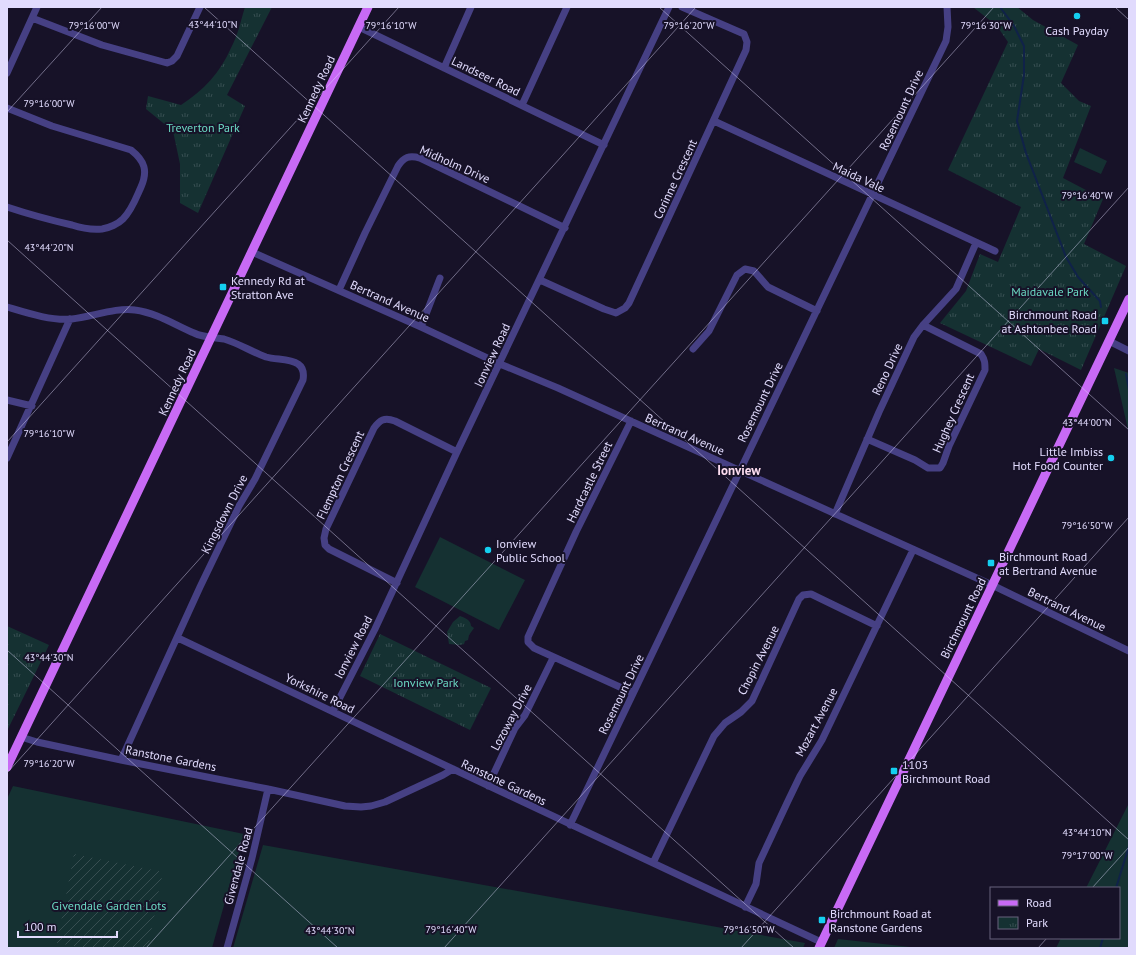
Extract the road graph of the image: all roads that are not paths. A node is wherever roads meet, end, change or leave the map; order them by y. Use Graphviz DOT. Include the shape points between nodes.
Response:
graph roads {
  1 [pos="37,7"];
  2 [pos="200,7"];
  3 [pos="368,7"];
  4 [pos="471,7"];
  5 [pos="567,7"];
  6 [pos="669,7"];
  7 [pos="682,7"];
  8 [pos="947,7"];
  9 [pos="32,18"];
  10 [pos="359,27"];
  11 [pos="444,68"];
  12 [pos="7,73"];
  13 [pos="522,105"];
  14 [pos="7,108"];
  15 [pos="714,121"];
  16 [pos="604,145"];
  17 [pos="872,195"];
  18 [pos="7,207"];
  19 [pos="565,228"];
  20 [pos="976,243"];
  21 [pos="995,251"];
  22 [pos="252,252"];
  23 [pos="440,278"];
  24 [pos="540,280"];
  25 [pos="339,290"];
  26 [pos="1129,299"];
  27 [pos="7,307"];
  28 [pos="817,310"];
  29 [pos="70,319"];
  30 [pos="923,325"];
  31 [pos="421,327"];
  32 [pos="211,338"];
  33 [pos="1109,341"];
  34 [pos="693,348"];
  35 [pos="1129,351"];
  36 [pos="500,364"];
  37 [pos="7,400"];
  38 [pos="32,406"];
  39 [pos="631,421"];
  40 [pos="867,439"];
  41 [pos="457,452"];
  42 [pos="7,458"];
  43 [pos="739,470"];
  44 [pos="835,514"];
  45 [pos="913,550"];
  46 [pos="397,583"];
  47 [pos="992,585"];
  48 [pos="877,626"];
  49 [pos="178,638"];
  50 [pos="1129,651"];
  51 [pos="554,658"];
  52 [pos="633,692"];
  53 [pos="333,711"];
  54 [pos="21,737"];
  55 [pos="121,760"];
  56 [pos="7,767"];
  57 [pos="452,769"];
  58 [pos="488,786"];
  59 [pos="268,789"];
  60 [pos="570,824"];
  61 [pos="653,863"];
  62 [pos="745,907"];
  63 [pos="820,945"];
  64 [pos="227,948"];
  1 -- 9 [label="street"];
  2 -- 9 [label="street" via="177,56 167,63 102,45"];
  3 -- 10 [label="main road, Kennedy Road"];
  4 -- 11 [label="street"];
  5 -- 13 [label="street"];
  6 -- 16 [label="street, Ionview Road"];
  7 -- 15 [label="street, Corinne Crescent" via="744,34 747,42 744,56"];
  8 -- 17 [label="street, Rosemount Drive" via="946,41"];
  9 -- 12 [label="street"];
  10 -- 11 [label="street, Landseer Road"];
  10 -- 22 [label="main road, Kennedy Road"];
  11 -- 13 [label="street, Landseer Road"];
  13 -- 16 [label="street, Landseer Road"];
  14 -- 18 [label="street" via="52,126 131,150 143,162 145,172 144,181 129,212 109,228 89,229"];
  15 -- 17 [label="street, Maida Vale"];
  15 -- 24 [label="street, Corinne Crescent" via="625,308 616,313 604,310"];
  16 -- 19 [label="street, Ionview Road"];
  17 -- 20 [label="street, Maida Vale"];
  17 -- 28 [label="street, Rosemount Drive"];
  19 -- 24 [label="street, Ionview Road"];
  19 -- 25 [label="street, Midholm Drive" via="420,158 408,157 398,166"];
  20 -- 21 [label="street, Maida Vale"];
  20 -- 30 [label="street, Reno Drive" via="956,289"];
  22 -- 25 [label="street, Bertrand Avenue"];
  22 -- 32 [label="main road, Kennedy Road"];
  23 -- 31 [label="street"];
  24 -- 36 [label="street, Ionview Road"];
  25 -- 31 [label="street, Bertrand Avenue"];
  26 -- 33 [label="main road, Birchmount Road"];
  27 -- 29 [label="street" via="48,317"];
  28 -- 34 [label="street" via="768,287 754,270 745,269 737,275 709,331"];
  28 -- 43 [label="street, Rosemount Drive"];
  29 -- 32 [label="street" via="133,310 155,315 195,334"];
  29 -- 38 [label="street"];
  30 -- 40 [label="street, Reno Drive" via="914,337"];
  30 -- 40 [label="street, Hughey Crescent" via="981,354 985,359 985,370 943,463 940,468 928,468"];
  31 -- 36 [label="street, Bertrand Avenue"];
  32 -- 49 [label="street, Kingsdown Drive" via="226,340 274,359 298,363 304,374 255,480 200,587"];
  32 -- 54 [label="main road, Kennedy Road"];
  33 -- 35 [label="street"];
  33 -- 47 [label="main road, Birchmount Road"];
  36 -- 39 [label="street, Bertrand Avenue"];
  36 -- 41 [label="street, Ionview Road"];
  37 -- 38 [label="street"];
  38 -- 42 [label="street"];
  39 -- 43 [label="street, Bertrand Avenue"];
  39 -- 51 [label="street, Hardcastle Street" via="528,637 530,645"];
  40 -- 44 [label="street, Reno Drive"];
  41 -- 46 [label="street, Ionview Road"];
  41 -- 46 [label="street, Flempton Crescent" via="395,421 379,421 326,529 324,538 329,549"];
  43 -- 44 [label="street, Bertrand Avenue"];
  43 -- 52 [label="street, Rosemount Drive"];
  44 -- 45 [label="street, Bertrand Avenue"];
  45 -- 47 [label="street, Bertrand Avenue"];
  45 -- 48 [label="street, Mozart Avenue"];
  46 -- 53 [label="street, Ionview Road"];
  47 -- 50 [label="street, Bertrand Avenue"];
  47 -- 63 [label="main road, Birchmount Road"];
  48 -- 61 [label="street, Chopin Avenue" via="811,594 803,595 799,599 752,701 725,723 714,736"];
  48 -- 62 [label="street, Mozart Avenue" via="822,740 800,776 758,863 756,884"];
  49 -- 53 [label="street, Yorkshire Road"];
  49 -- 55 [label="street, Kingsdown Drive"];
  51 -- 52 [label="street, Hardcastle Street"];
  51 -- 58 [label="street, Lozoway Drive" via="525,715 515,728"];
  52 -- 60 [label="street, Rosemount Drive"];
  53 -- 57 [label="street, Yorkshire Road"];
  54 -- 55 [label="street, Ranstone Gardens"];
  54 -- 56 [label="main road, Kennedy Road"];
  55 -- 59 [label="street, Ranstone Gardens"];
  57 -- 58 [label="street, Ranstone Gardens"];
  57 -- 59 [label="street, Ranstone Gardens" via="390,800 371,806 345,806"];
  58 -- 60 [label="street, Ranstone Gardens"];
  59 -- 64 [label="street, Givendale Road"];
  60 -- 61 [label="street, Ranstone Gardens"];
  61 -- 62 [label="street, Ranstone Gardens"];
  62 -- 63 [label="street, Ranstone Gardens"];
}
